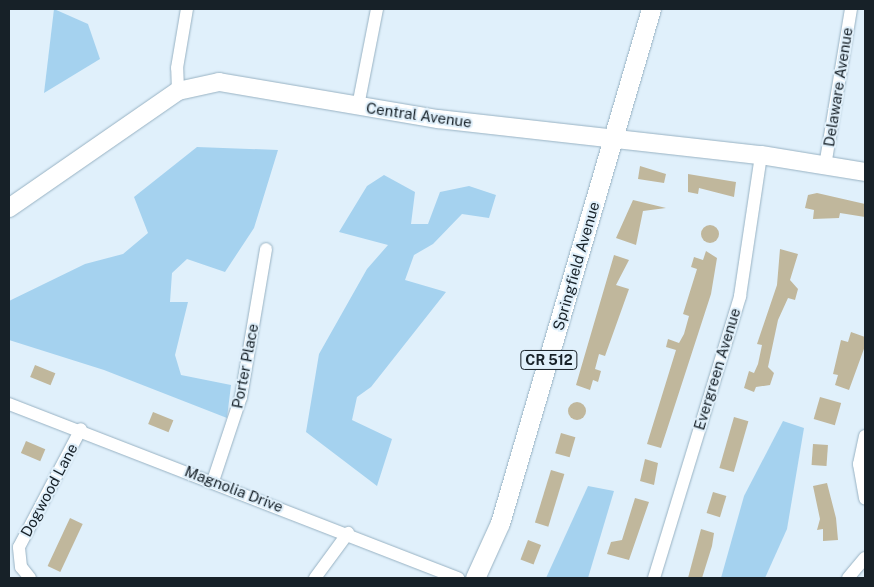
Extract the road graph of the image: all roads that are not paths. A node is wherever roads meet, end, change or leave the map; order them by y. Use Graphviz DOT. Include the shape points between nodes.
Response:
graph roads {
  1 [pos="187,9"];
  2 [pos="377,9"];
  3 [pos="651,9"];
  4 [pos="851,9"];
  5 [pos="178,91"];
  6 [pos="358,106"];
  7 [pos="613,138"];
  8 [pos="761,155"];
  9 [pos="826,166"];
  10 [pos="865,172"];
  11 [pos="9,208"];
  12 [pos="266,249"];
  13 [pos="9,404"];
  14 [pos="81,429"];
  15 [pos="865,436"];
  16 [pos="212,481"];
  17 [pos="865,498"];
  18 [pos="348,533"];
  19 [pos="865,558"];
  20 [pos="30,578"];
  21 [pos="315,578"];
  22 [pos="458,578"];
  23 [pos="475,578"];
  24 [pos="654,578"];
  25 [pos="848,578"];
  1 -- 5 [label="street" via="177,68"];
  2 -- 6 [label="street"];
  3 -- 7 [label="main road, Springfield Avenue / CR 512"];
  4 -- 9 [label="street, Delaware Avenue"];
  5 -- 6 [label="street, Central Avenue" via="219,82"];
  5 -- 11 [label="street, Central Avenue"];
  6 -- 7 [label="street, Central Avenue"];
  7 -- 8 [label="street, Central Avenue"];
  7 -- 23 [label="main road, Springfield Avenue / CR 512" via="500,523"];
  8 -- 9 [label="street, Central Avenue"];
  8 -- 24 [label="street, Evergreen Avenue" via="740,296"];
  9 -- 10 [label="street, Central Avenue"];
  12 -- 16 [label="street, Porter Place" via="241,397"];
  13 -- 14 [label="street, Magnolia Drive"];
  14 -- 16 [label="street, Magnolia Drive"];
  14 -- 20 [label="street, Dogwood Lane" via="19,547 21,567"];
  15 -- 17 [label="street" via="859,464"];
  16 -- 18 [label="street, Magnolia Drive"];
  18 -- 21 [label="street"];
  18 -- 22 [label="street, Magnolia Drive"];
  19 -- 25 [label="street"];
}
